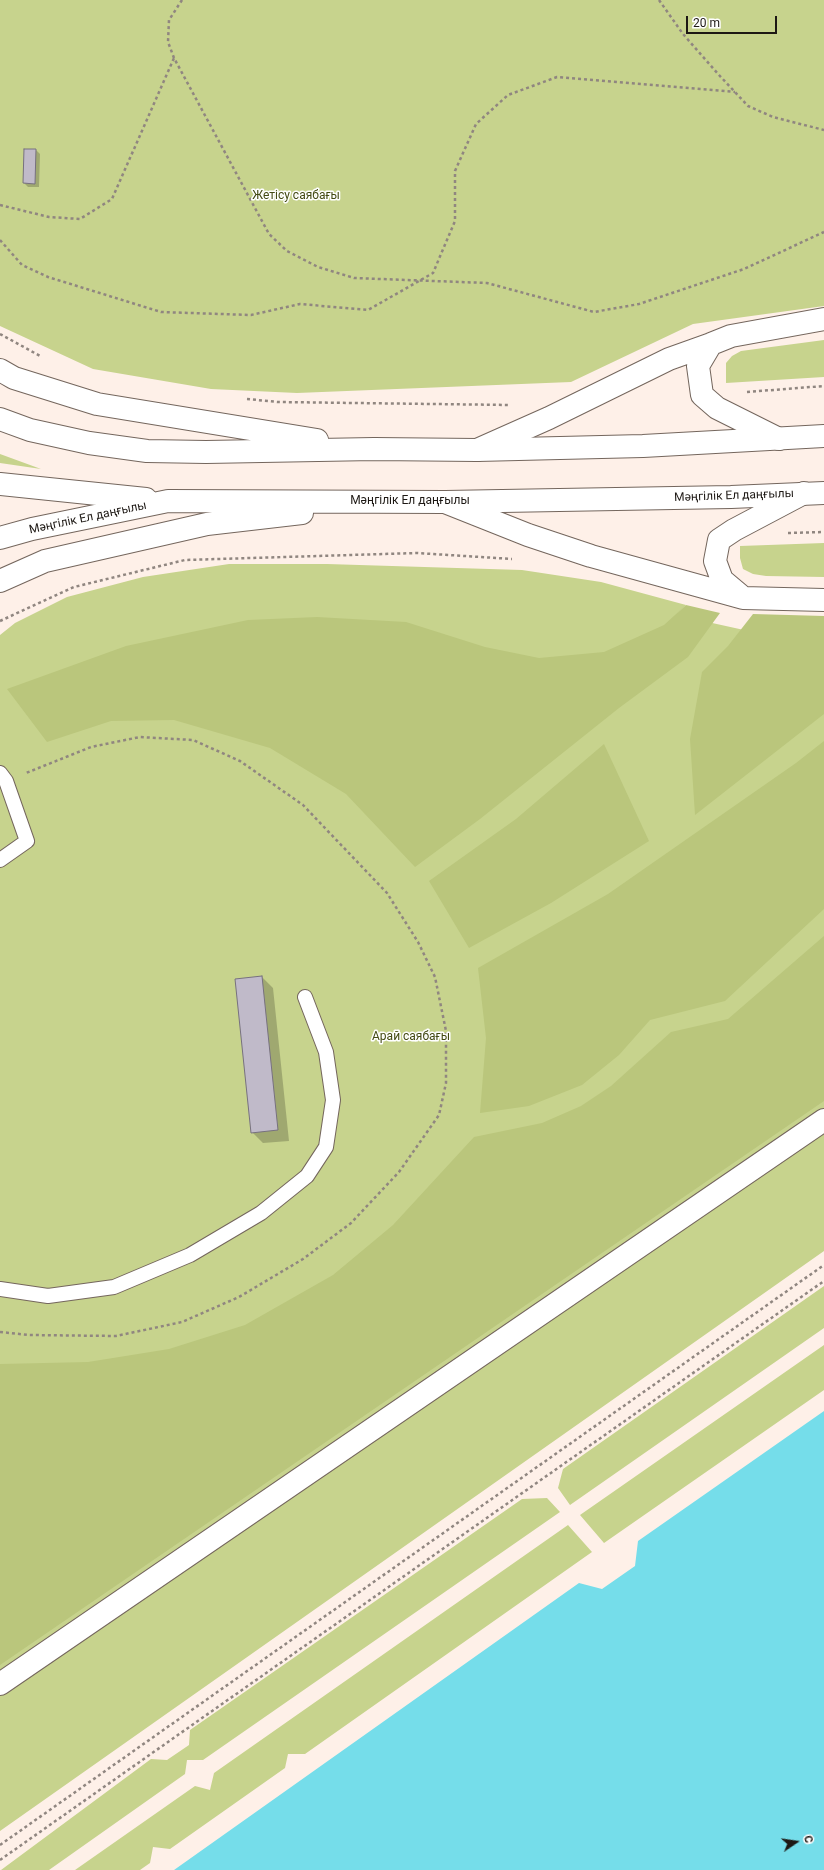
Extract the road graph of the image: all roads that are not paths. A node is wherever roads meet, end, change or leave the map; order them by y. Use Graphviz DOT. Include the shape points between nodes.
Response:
graph roads {
  1 [pos="824,319"];
  2 [pos="712,344"];
  3 [pos="0,370"];
  4 [pos="0,419"];
  5 [pos="824,436"];
  6 [pos="779,439"];
  7 [pos="374,449"];
  8 [pos="477,450"];
  9 [pos="0,484"];
  10 [pos="814,493"];
  11 [pos="401,500"];
  12 [pos="168,501"];
  13 [pos="446,502"];
  14 [pos="0,538"];
  15 [pos="0,581"];
  16 [pos="743,598"];
  17 [pos="824,600"];
  18 [pos="3,777"];
  19 [pos="0,860"];
  20 [pos="305,997"];
  21 [pos="824,1120"];
  22 [pos="0,1289"];
  23 [pos="0,1684"];
  1 -- 2 [label="main road" via="731,336"];
  2 -- 6 [label="main road" via="698,366 702,395 718,408"];
  2 -- 8 [label="main road" via="669,359"];
  3 -- 7 [label="main road" via="14,378 97,404"];
  4 -- 7 [label="main road" via="30,430 89,443 147,450 206,452"];
  5 -- 6 [label="main road"];
  6 -- 8 [label="main road" via="643,446"];
  7 -- 8 [label="main road"];
  9 -- 12 [label="main road"];
  10 -- 13 [label="main road, Мәңгілік Ел даңғылы"];
  10 -- 16 [label="main road" via="734,530 719,540 715,561 722,580"];
  11 -- 12 [label="main road, Мәңгілік Ел даңғылы"];
  11 -- 13 [label="main road, Мәңгілік Ел даңғылы"];
  11 -- 15 [label="main road" via="207,524 45,561"];
  12 -- 14 [label="main road, Мәңгілік Ел даңғылы"];
  13 -- 16 [label="main road" via="528,535 591,556"];
  16 -- 17 [label="main road"];
  18 -- 19 [label="lane" via="27,841"];
  20 -- 22 [label="lane" via="326,1052 333,1100 326,1148 306,1176 261,1213 190,1255 114,1287 48,1296"];
  21 -- 23 [label="main road"];
}
